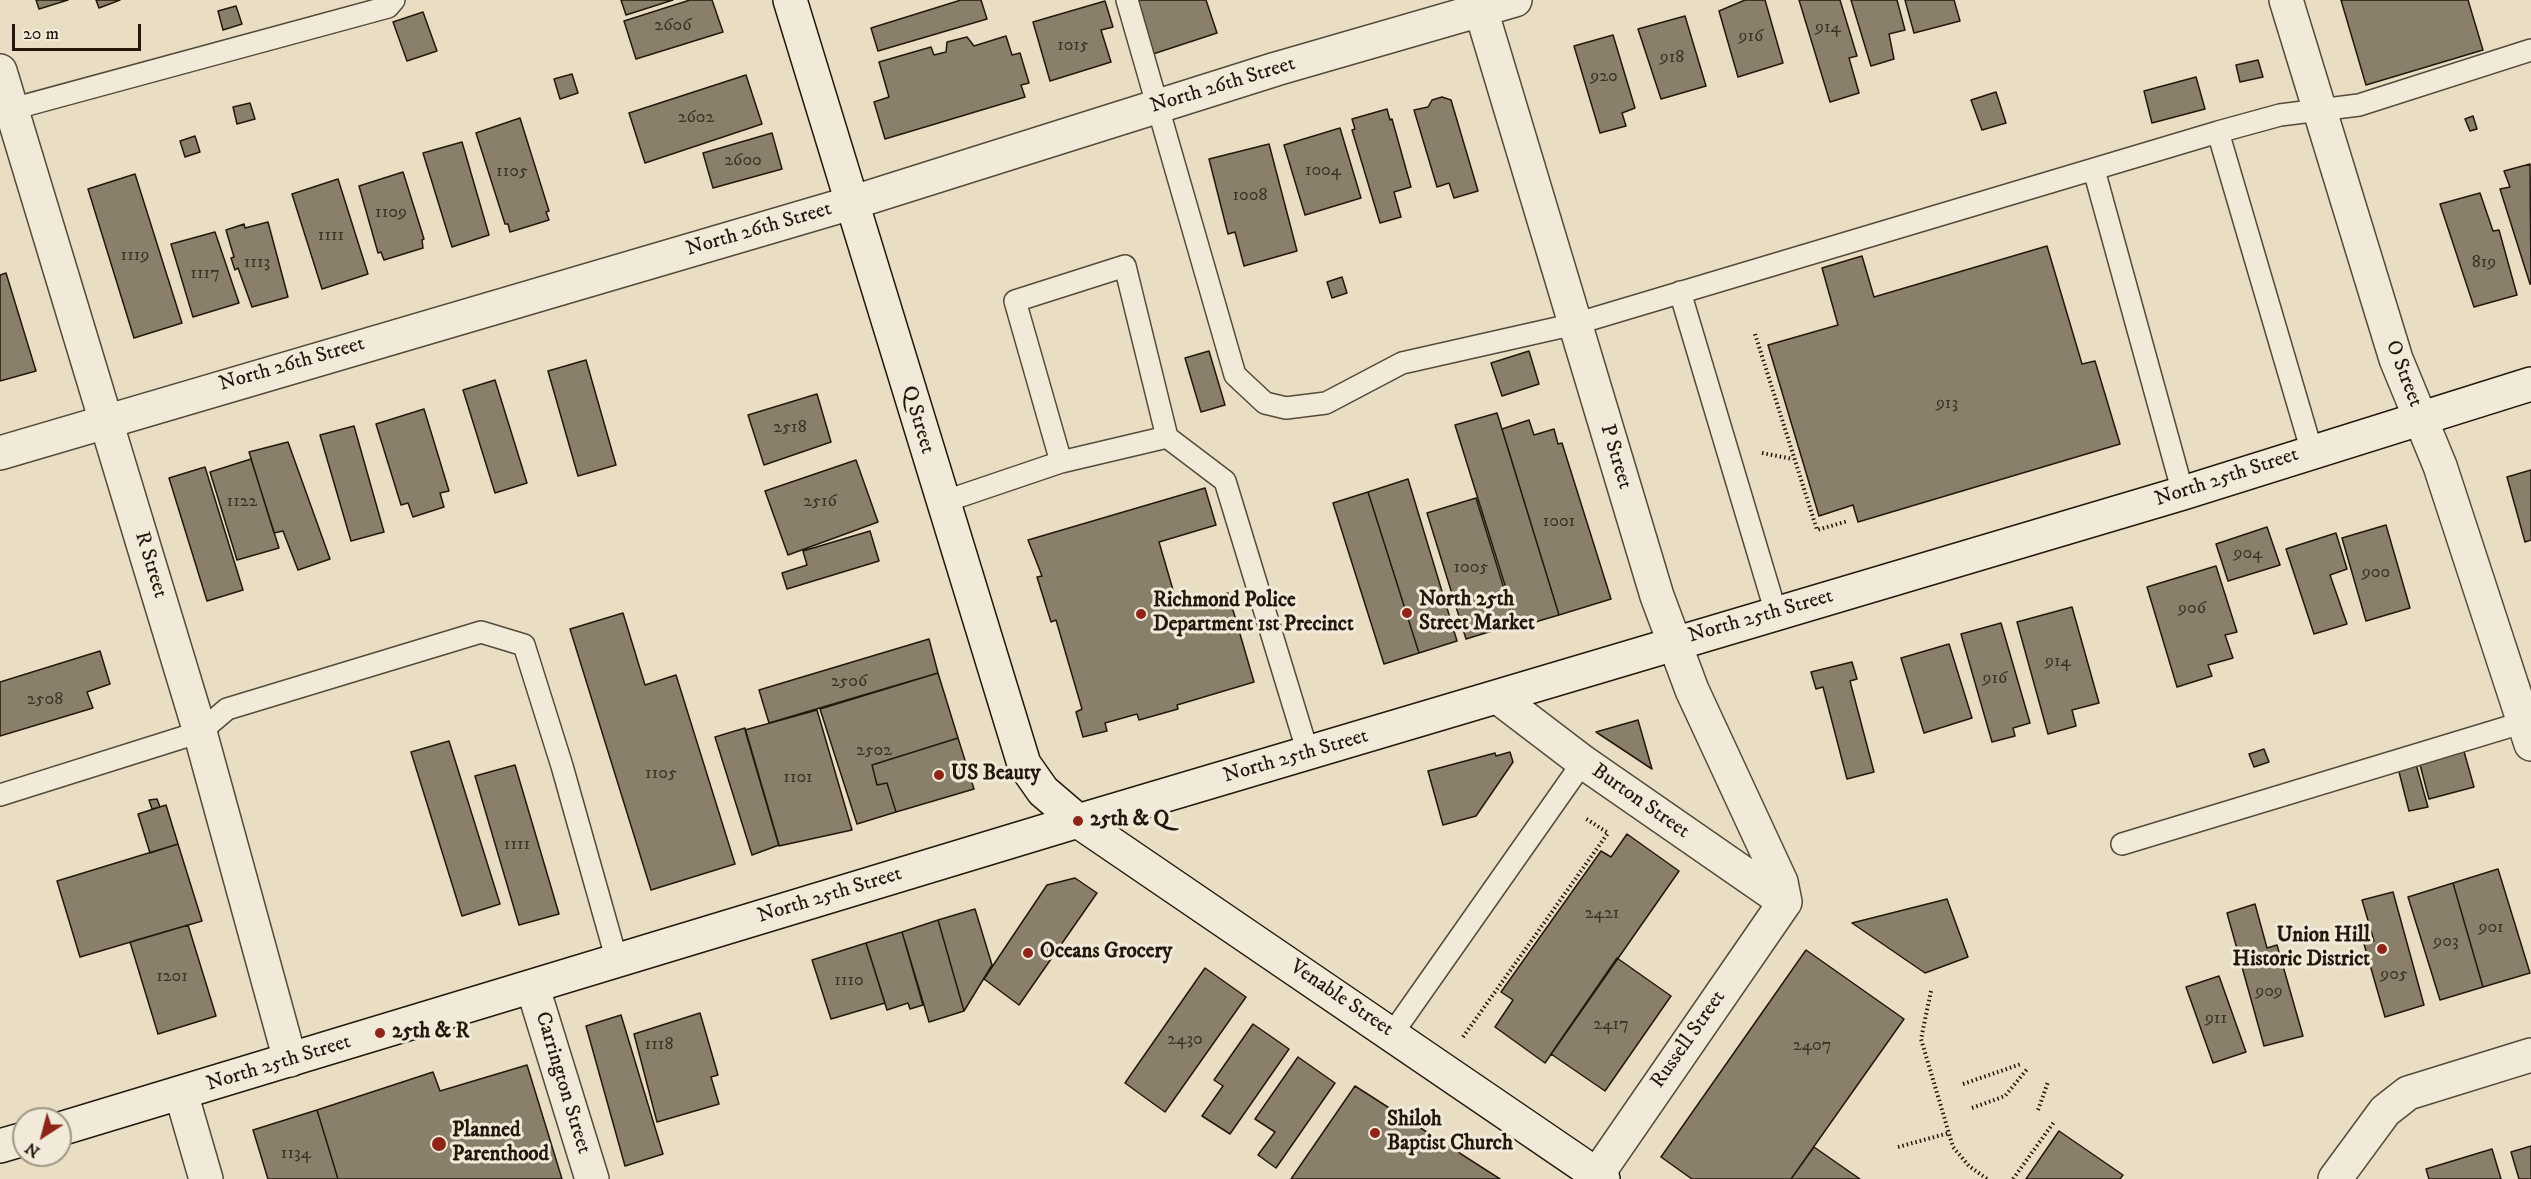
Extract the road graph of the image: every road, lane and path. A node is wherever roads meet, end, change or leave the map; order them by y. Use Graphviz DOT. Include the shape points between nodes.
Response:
graph roads {
  1 [pos="394,0"];
  2 [pos="790,0"];
  3 [pos="1127,0"];
  4 [pos="1515,0"];
  5 [pos="2286,0"];
  6 [pos="1480,5"];
  7 [pos="2531,50"];
  8 [pos="0,71"];
  9 [pos="1159,106"];
  10 [pos="2319,109"];
  11 [pos="6,111"];
  12 [pos="2218,132"];
  13 [pos="2094,170"];
  14 [pos="851,203"];
  15 [pos="1680,292"];
  16 [pos="1575,324"];
  17 [pos="1755,334"];
  18 [pos="2531,384"];
  19 [pos="2420,419"];
  20 [pos="106,420"];
  21 [pos="1167,437"];
  22 [pos="1758,452"];
  23 [pos="2312,452"];
  24 [pos="0,453"];
  25 [pos="1794,460"];
  26 [pos="1061,462"];
  27 [pos="2183,493"];
  28 [pos="943,502"];
  29 [pos="1848,521"];
  30 [pos="1776,613"];
  31 [pos="1674,643"];
  32 [pos="1499,698"];
  33 [pos="2529,729"];
  34 [pos="200,732"];
  35 [pos="1308,753"];
  36 [pos="1583,762"];
  37 [pos="0,795"];
  38 [pos="1078,821"];
  39 [pos="1603,830"];
  40 [pos="2122,844"];
  41 [pos="1785,902"];
  42 [pos="617,961"];
  43 [pos="533,988"];
  44 [pos="1931,991"];
  45 [pos="1392,1034"];
  46 [pos="1462,1038"];
  47 [pos="2531,1055"];
  48 [pos="291,1060"];
  49 [pos="2021,1064"];
  50 [pos="2028,1068"];
  51 [pos="2048,1082"];
  52 [pos="1963,1084"];
  53 [pos="181,1093"];
  54 [pos="1972,1108"];
  55 [pos="2038,1110"];
  56 [pos="2054,1122"];
  57 [pos="72,1125"];
  58 [pos="1949,1133"];
  59 [pos="1898,1147"];
  60 [pos="1598,1178"];
  61 [pos="206,1179"];
  62 [pos="592,1179"];
  63 [pos="1987,1179"];
  64 [pos="2013,1179"];
  65 [pos="2335,1179"];
  1 -- 11 [label="lane" via="388,7"];
  2 -- 14 [label="street, Q Street"];
  3 -- 9 [label="lane"];
  4 -- 6 [label="street, North 26th Street"];
  5 -- 10 [label="street, O Street"];
  6 -- 9 [label="street, North 26th Street"];
  6 -- 16 [label="street, P Street"];
  7 -- 10 [label="lane" via="2359,105"];
  8 -- 11 [label="street, R Street"];
  9 -- 14 [label="street, North 26th Street"];
  9 -- 16 [label="lane" via="1235,375 1265,403 1286,408 1326,403 1402,363"];
  10 -- 12 [label="lane"];
  10 -- 19 [label="street, O Street" via="2396,359"];
  11 -- 20 [label="street, R Street"];
  12 -- 13 [label="lane"];
  12 -- 23 [label="lane"];
  13 -- 15 [label="lane"];
  13 -- 27 [label="lane"];
  14 -- 20 [label="street, North 26th Street"];
  14 -- 28 [label="street, Q Street"];
  15 -- 16 [label="lane"];
  15 -- 30 [label="lane"];
  16 -- 31 [label="street, P Street"];
  17 -- 25 [label="path"];
  18 -- 19 [label="street, North 25th Street"];
  19 -- 23 [label="street, North 25th Street"];
  19 -- 33 [label="street, O Street" via="2440,466"];
  20 -- 24 [label="street, North 26th Street"];
  20 -- 34 [label="street, R Street"];
  21 -- 26 [label="lane"];
  21 -- 26 [label="lane" via="1125,266 1016,301"];
  21 -- 35 [label="lane" via="1225,481"];
  22 -- 25 [label="path"];
  23 -- 27 [label="street, North 25th Street"];
  25 -- 29 [label="path" via="1817,530"];
  26 -- 28 [label="lane"];
  27 -- 30 [label="street, North 25th Street"];
  28 -- 38 [label="street, Q Street" via="1024,764 1043,791"];
  30 -- 31 [label="street, North 25th Street"];
  31 -- 32 [label="street, North 25th Street"];
  31 -- 41 [label="street, P Street" via="1781,882"];
  32 -- 35 [label="street, North 25th Street"];
  32 -- 36 [label="street, Burton Street"];
  33 -- 40 [label="lane"];
  34 -- 37 [label="lane"];
  34 -- 42 [label="lane" via="227,709 481,632 524,645"];
  34 -- 48 [label="street, R Street"];
  35 -- 38 [label="street, North 25th Street"];
  36 -- 41 [label="street, Burton Street"];
  36 -- 45 [label="lane"];
  38 -- 42 [label="street, North 25th Street"];
  38 -- 45 [label="street, Venable Street"];
  39 -- 46 [label="path" via="1608,832"];
  41 -- 60 [label="street, Russell Street"];
  42 -- 43 [label="street, North 25th Street"];
  43 -- 48 [label="street, North 25th Street"];
  43 -- 62 [label="street, Carrington Street"];
  44 -- 58 [label="path" via="1921,1039"];
  45 -- 60 [label="street, Venable Street"];
  47 -- 65 [label="street" via="2408,1093 2385,1111"];
  48 -- 53 [label="street, North 25th Street"];
  49 -- 52 [label="path"];
  50 -- 54 [label="path" via="2005,1096"];
  51 -- 55 [label="path"];
  53 -- 57 [label="street, North 25th Street"];
  53 -- 61 [label="street"];
  56 -- 64 [label="path"];
  58 -- 59 [label="path"];
  58 -- 63 [label="path" via="1953,1147"];
}
